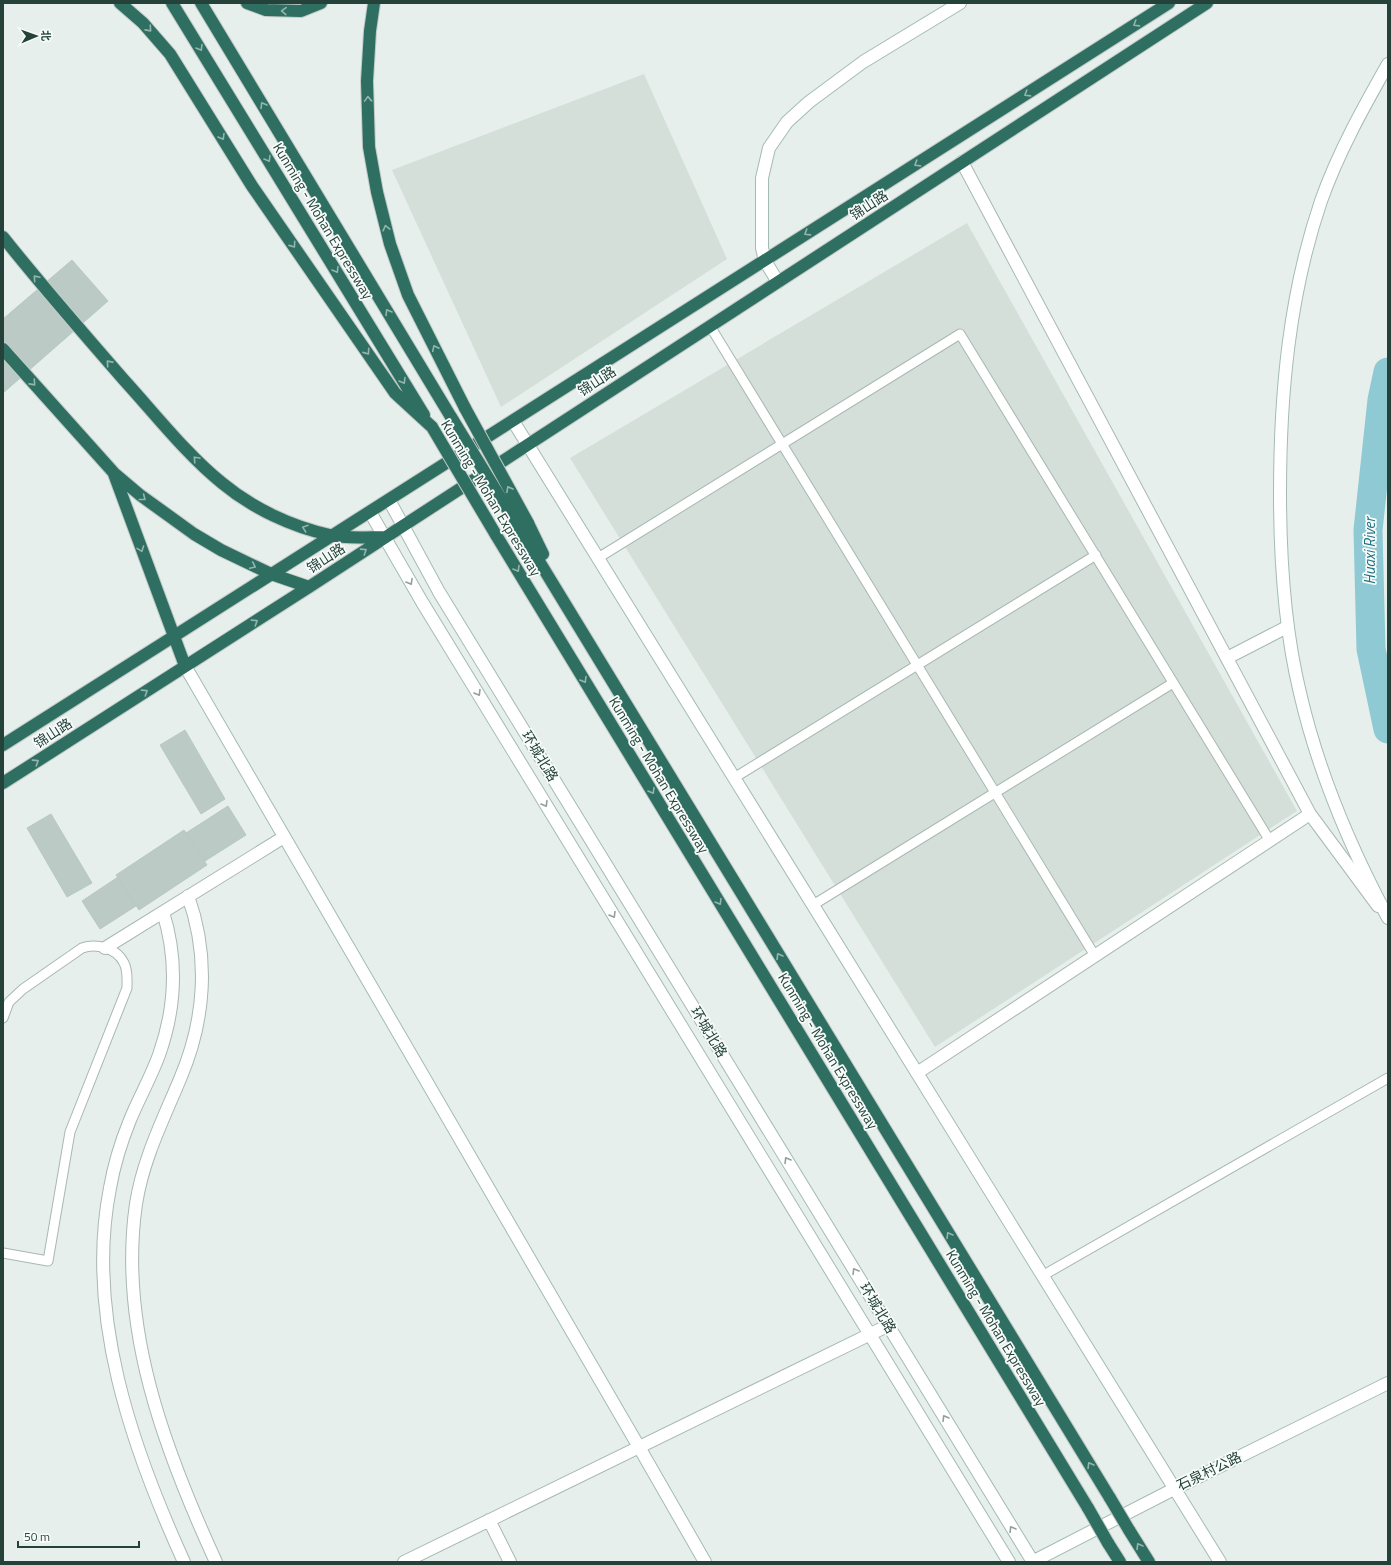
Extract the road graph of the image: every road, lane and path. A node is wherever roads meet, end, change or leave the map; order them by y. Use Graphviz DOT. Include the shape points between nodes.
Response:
graph roads {
  1 [pos="120,3"];
  2 [pos="172,3"];
  3 [pos="201,3"];
  4 [pos="247,3"];
  5 [pos="321,3"];
  6 [pos="374,3"];
  7 [pos="960,3"];
  8 [pos="1169,3"];
  9 [pos="1207,3"];
  10 [pos="1388,64"];
  11 [pos="962,162"];
  12 [pos="3,237"];
  13 [pos="764,261"];
  14 [pos="778,282"];
  15 [pos="710,326"];
  16 [pos="5,352"];
  17 [pos="513,421"];
  18 [pos="432,427"];
  19 [pos="528,444"];
  20 [pos="782,444"];
  21 [pos="114,473"];
  22 [pos="389,500"];
  23 [pos="370,512"];
  24 [pos="403,526"];
  25 [pos="524,527"];
  26 [pos="332,536"];
  27 [pos="385,537"];
  28 [pos="1096,556"];
  29 [pos="598,558"];
  30 [pos="271,574"];
  31 [pos="308,587"];
  32 [pos="1287,627"];
  33 [pos="174,637"];
  34 [pos="1226,658"];
  35 [pos="185,666"];
  36 [pos="917,666"];
  37 [pos="1173,683"];
  38 [pos="3,745"];
  39 [pos="734,778"];
  40 [pos="3,783"];
  41 [pos="995,792"];
  42 [pos="1310,814"];
  43 [pos="284,837"];
  44 [pos="1270,841"];
  45 [pos="188,896"];
  46 [pos="813,905"];
  47 [pos="163,912"];
  48 [pos="1388,919"];
  49 [pos="105,948"];
  50 [pos="1095,956"];
  51 [pos="3,1018"];
  52 [pos="917,1073"];
  53 [pos="1388,1078"];
  54 [pos="3,1252"];
  55 [pos="1042,1276"];
  56 [pos="889,1325"];
  57 [pos="870,1334"];
  58 [pos="1388,1383"];
  59 [pos="639,1447"];
  60 [pos="1174,1489"];
  61 [pos="489,1520"];
  62 [pos="184,1562"];
  63 [pos="216,1562"];
  64 [pos="404,1562"];
  65 [pos="510,1562"];
  66 [pos="705,1562"];
  67 [pos="1009,1562"];
  68 [pos="1032,1562"];
  69 [pos="1120,1562"];
  70 [pos="1149,1562"];
  71 [pos="1220,1562"];
  1 -- 18 [label="highway, one-way" via="144,23 170,54 252,186 394,393"];
  2 -- 18 [label="highway, Kunming - Mohan Expressway, one-way"];
  25 -- 3 [label="highway, Kunming - Mohan Expressway, one-way, bridge" via="451,417"];
  5 -- 4 [label="highway, one-way" via="301,11 266,10"];
  25 -- 6 [label="highway, one-way, bridge" via="408,295 390,244 369,147 367,81"];
  7 -- 13 [label="street" via="863,62 809,102 787,122 769,148 762,178"];
  8 -- 13 [label="highway, 锦山路, one-way"];
  9 -- 11 [label="highway, 锦山路"];
  10 -- 32 [label="street" via="1346,142 1322,201 1302,270 1291,324 1280,460 1281,563"];
  11 -- 14 [label="highway, 锦山路"];
  11 -- 34 [label="street"];
  26 -- 12 [label="highway, one-way" via="283,519 256,506 206,469 161,422"];
  13 -- 14 [label="street"];
  13 -- 17 [label="highway, 锦山路"];
  14 -- 15 [label="highway, 锦山路"];
  15 -- 19 [label="highway, 锦山路"];
  15 -- 20 [label="lane"];
  16 -- 21 [label="highway, one-way"];
  17 -- 19 [label="street"];
  17 -- 22 [label="highway, 锦山路"];
  18 -- 69 [label="highway, Kunming - Mohan Expressway, one-way, bridge"];
  19 -- 24 [label="highway, 锦山路"];
  19 -- 29 [label="street"];
  20 -- 28 [label="lane" via="960,334"];
  20 -- 29 [label="lane"];
  20 -- 36 [label="lane"];
  21 -- 30 [label="highway, one-way" via="194,534"];
  21 -- 33 [label="highway, one-way"];
  22 -- 23 [label="highway, 锦山路"];
  22 -- 24 [label="street, 环城北路"];
  23 -- 26 [label="highway, 锦山路"];
  23 -- 27 [label="street, 环城北路"];
  24 -- 27 [label="highway, 锦山路"];
  56 -- 24 [label="street, 环城北路, one-way" via="443,598"];
  70 -- 25 [label="highway, Kunming - Mohan Expressway, one-way, bridge" via="580,630"];
  26 -- 27 [label="highway"];
  26 -- 30 [label="highway, 锦山路"];
  31 -- 27 [label="highway, 锦山路, one-way"];
  27 -- 57 [label="street, 环城北路, one-way" via="426,609"];
  28 -- 36 [label="lane"];
  28 -- 37 [label="lane"];
  29 -- 39 [label="street"];
  30 -- 31 [label="highway"];
  30 -- 33 [label="highway, 锦山路"];
  35 -- 31 [label="highway, 锦山路, one-way"];
  32 -- 34 [label="street"];
  32 -- 48 [label="street" via="1300,694 1323,772 1357,856"];
  33 -- 35 [label="highway"];
  33 -- 38 [label="highway, 锦山路"];
  34 -- 42 [label="street"];
  40 -- 35 [label="highway, 锦山路, one-way"];
  35 -- 43 [label="street"];
  36 -- 39 [label="lane"];
  36 -- 41 [label="lane"];
  37 -- 41 [label="lane"];
  37 -- 44 [label="lane"];
  39 -- 46 [label="street"];
  41 -- 46 [label="lane"];
  41 -- 50 [label="lane"];
  42 -- 44 [label="street"];
  42 -- 48 [label="street"];
  43 -- 45 [label="street"];
  43 -- 59 [label="street"];
  44 -- 50 [label="street"];
  45 -- 47 [label="street"];
  45 -- 63 [label="street" via="200,939 203,967 199,1020 183,1072 159,1125 143,1173 132,1238 132,1277 144,1360 158,1414 178,1472"];
  46 -- 52 [label="street"];
  47 -- 49 [label="street"];
  47 -- 62 [label="street" via="173,956 174,985 171,1011 159,1056 130,1120 117,1158 106,1208 103,1266 108,1330 122,1395 151,1482"];
  49 -- 51 [label="lane" via="90,945 82,948 23,988 9,1002"];
  49 -- 54 [label="lane" via="124,962 127,988 70,1132 48,1261"];
  50 -- 52 [label="street"];
  52 -- 55 [label="street"];
  53 -- 55 [label="lane"];
  55 -- 60 [label="street"];
  56 -- 57 [label="street"];
  68 -- 56 [label="street, 环城北路, one-way"];
  57 -- 59 [label="street"];
  57 -- 67 [label="street, 环城北路"];
  58 -- 60 [label="street, 石泉村公路"];
  59 -- 61 [label="street"];
  59 -- 66 [label="street"];
  60 -- 68 [label="street, 石泉村公路"];
  60 -- 71 [label="street"];
  61 -- 64 [label="street"];
  61 -- 65 [label="street"];
}
